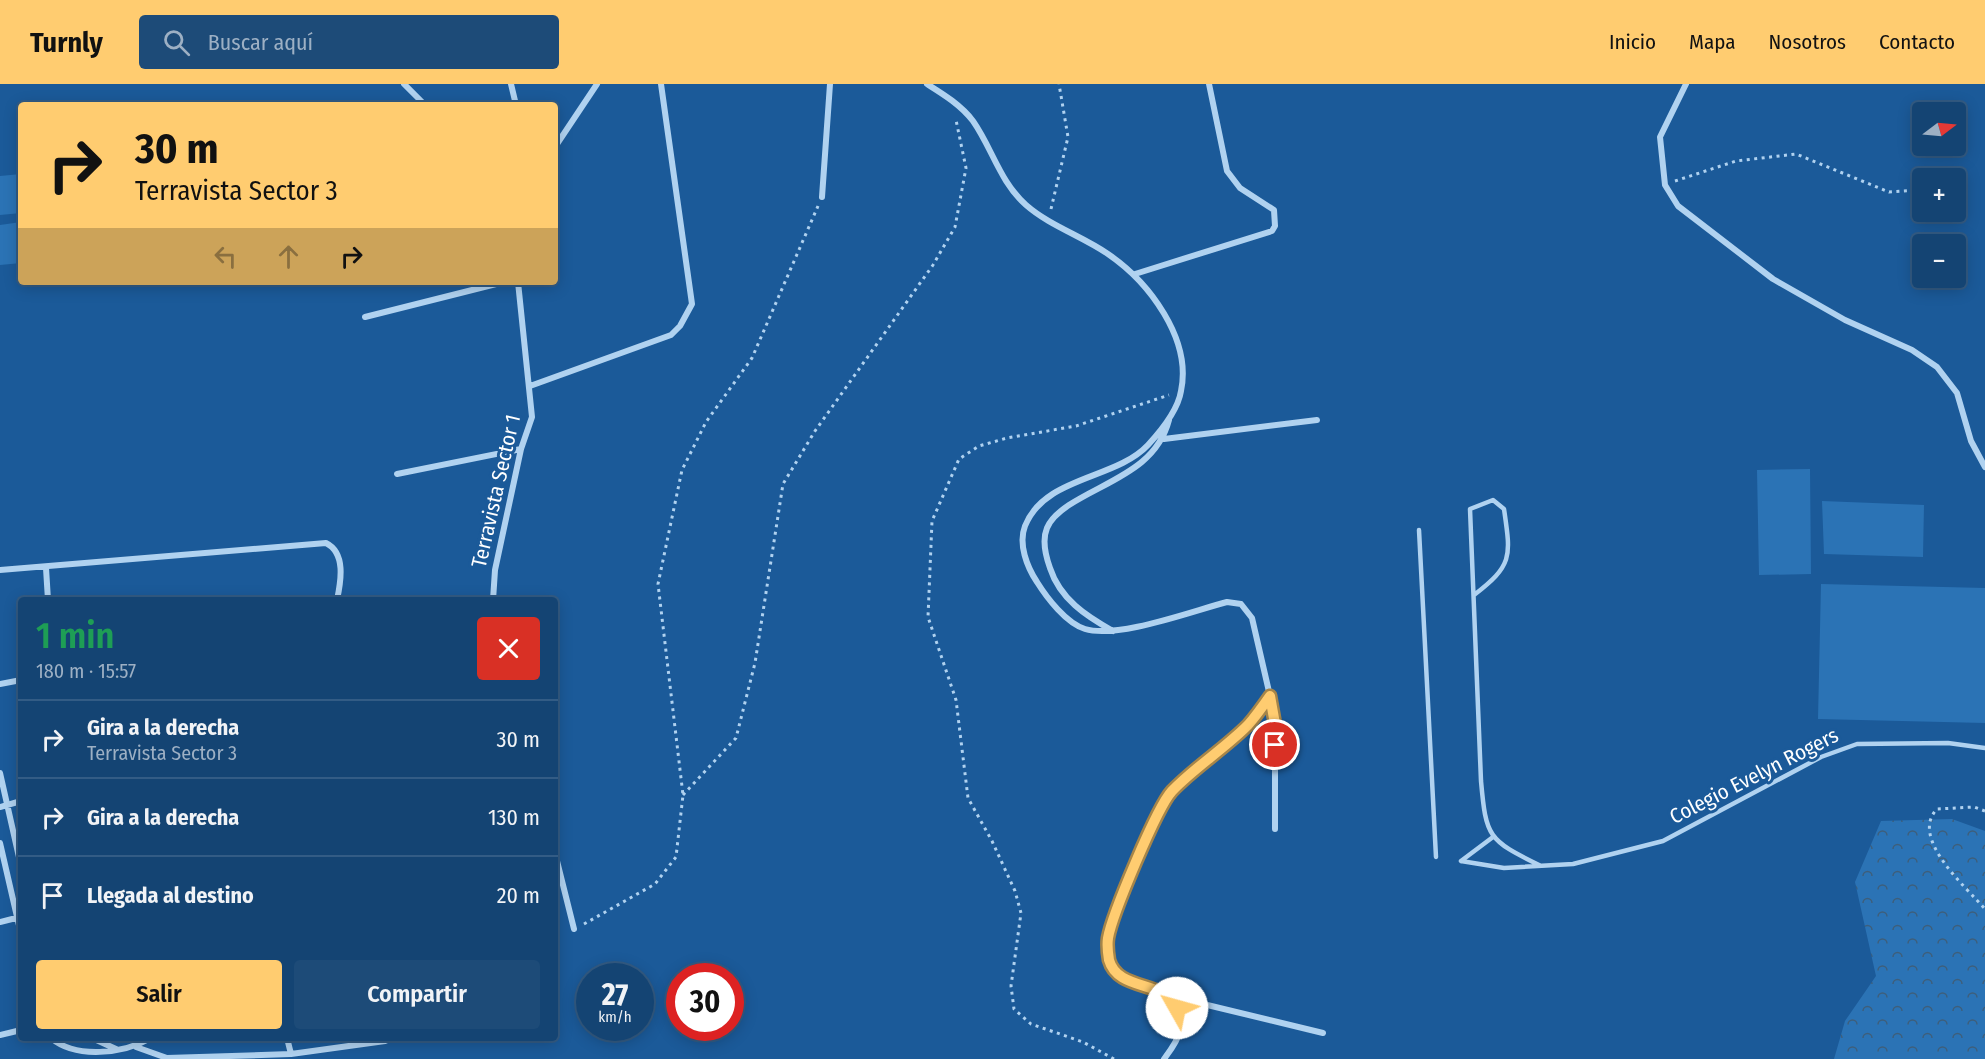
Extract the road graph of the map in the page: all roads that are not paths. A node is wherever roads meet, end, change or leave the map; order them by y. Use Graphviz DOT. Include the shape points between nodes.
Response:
graph roads {
  1 [pos="404,84"];
  2 [pos="511,84"];
  3 [pos="597,84"];
  4 [pos="662,84"];
  5 [pos="831,84"];
  6 [pos="927,84"];
  7 [pos="1209,84"];
  8 [pos="1686,84"];
  9 [pos="422,102"];
  10 [pos="515,102"];
  11 [pos="558,142"];
  12 [pos="822,197"];
  13 [pos="1135,274"];
  14 [pos="492,285"];
  15 [pos="518,285"];
  16 [pos="365,317"];
  17 [pos="530,386"];
  18 [pos="1172,410"];
  19 [pos="1317,420"];
  20 [pos="1164,439"];
  21 [pos="521,449"];
  22 [pos="1985,467"];
  23 [pos="396,474"];
  24 [pos="1419,530"];
  25 [pos="46,568"];
  26 [pos="0,570"];
  27 [pos="1474,595"];
  28 [pos="48,597"];
  29 [pos="337,597"];
  30 [pos="492,597"];
  31 [pos="1113,631"];
  32 [pos="18,681"];
  33 [pos="0,684"];
  34 [pos="1270,696"];
  35 [pos="1985,748"];
  36 [pos="0,773"];
  37 [pos="4,806"];
  38 [pos="1275,829"];
  39 [pos="1493,837"];
  40 [pos="0,843"];
  41 [pos="18,855"];
  42 [pos="1436,857"];
  43 [pos="558,865"];
  44 [pos="1541,867"];
  45 [pos="18,914"];
  46 [pos="18,918"];
  47 [pos="0,922"];
  48 [pos="574,929"];
  49 [pos="1170,996"];
  50 [pos="18,1031"];
  51 [pos="1323,1033"];
  52 [pos="0,1035"];
  53 [pos="55,1041"];
  54 [pos="99,1041"];
  55 [pos="146,1041"];
  56 [pos="288,1041"];
  57 [pos="385,1041"];
  58 [pos="136,1047"];
  59 [pos="117,1049"];
  60 [pos="291,1054"];
  61 [pos="1164,1059"];
  1 -- 9 [label="street"];
  2 -- 10 [label="street"];
  3 -- 11 [label="street"];
  4 -- 17 [label="street" via="692,293 687,314 680,326 663,338"];
  5 -- 12 [label="street"];
  6 -- 13 [label="street" via="973,120 1004,179 1026,205"];
  7 -- 13 [label="street" via="1227,171 1240,188 1274,210 1275,225 1272,231"];
  8 -- 22 [label="street" via="1660,136 1665,185 1678,207 1773,279 1845,320 1912,350 1937,367 1957,393 1971,441"];
  13 -- 18 [label="street" via="1179,346 1182,390"];
  14 -- 16 [label="street"];
  15 -- 17 [label="street, Terravista Sector 1"];
  17 -- 21 [label="street, Terravista Sector 1" via="532,417"];
  18 -- 20 [label="street"];
  18 -- 31 [label="street" via="1146,447 1049,497 1034,510 1024,528 1023,549 1030,572 1043,592 1083,629"];
  19 -- 20 [label="street"];
  20 -- 31 [label="street" via="1135,467 1060,512 1046,529 1046,556 1052,577 1067,599 1089,618"];
  21 -- 23 [label="street"];
  21 -- 30 [label="street, Terravista Sector 1"];
  24 -- 42 [label="lane"];
  25 -- 26 [label="street"];
  25 -- 28 [label="street"];
  25 -- 29 [label="street" via="326,543 339,556"];
  27 -- 27 [label="lane" via="1470,509 1490,500 1501,504 1505,512 1508,549 1503,571"];
  27 -- 39 [label="lane" via="1481,781 1485,820"];
  31 -- 34 [label="street" via="1227,602 1240,604 1252,618"];
  32 -- 33 [label="street"];
  34 -- 38 [label="street" via="1275,724"];
  34 -- 49 [label="street" via="1248,724 1165,801 1108,937 1110,962 1116,974"];
  35 -- 44 [label="lane, Colegio Evelyn Rogers" via="1948,743 1857,744 1821,757 1663,841 1573,864"];
  36 -- 37 [label="street"];
  37 -- 41 [label="street"];
  39 -- 44 [label="lane" via="1506,849"];
  39 -- 44 [label="lane, Colegio Evelyn Rogers" via="1461,861 1504,868"];
  40 -- 45 [label="street"];
  43 -- 48 [label="street"];
  46 -- 47 [label="street"];
  49 -- 51 [label="street"];
  49 -- 61 [label="street" via="1182,1026 1178,1041"];
  50 -- 52 [label="street"];
  53 -- 59 [label="street" via="66,1050 83,1055"];
  54 -- 59 [label="street"];
  55 -- 58 [label="street"];
  56 -- 60 [label="street"];
  57 -- 60 [label="street"];
  58 -- 59 [label="street"];
  58 -- 60 [label="street" via="167,1058"];
}
